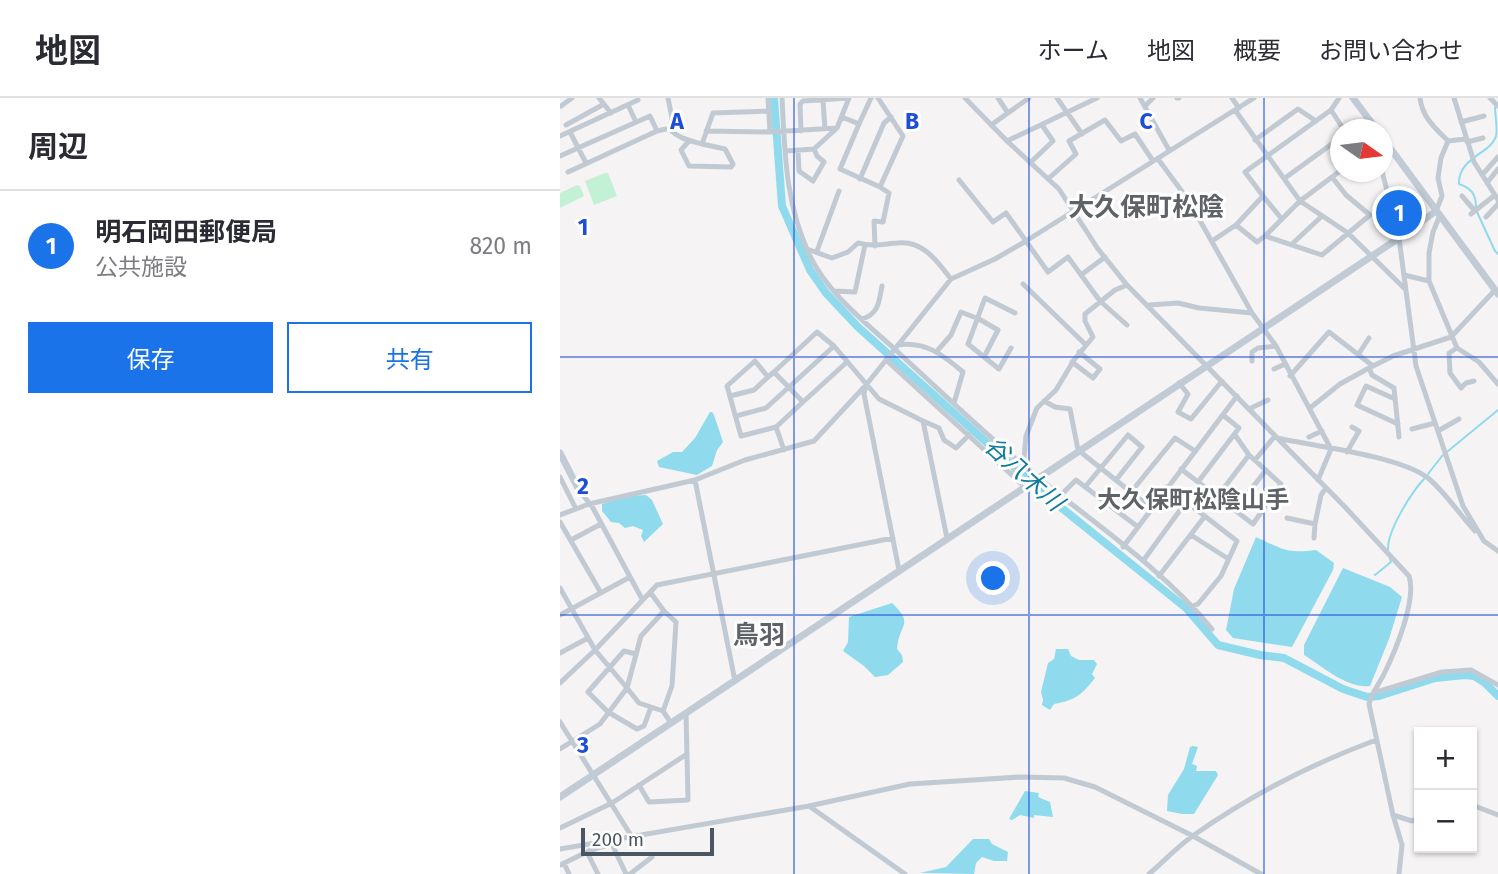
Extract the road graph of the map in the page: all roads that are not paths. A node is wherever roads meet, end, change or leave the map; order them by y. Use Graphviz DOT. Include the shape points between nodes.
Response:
graph roads {
  1 [pos="572,98"];
  2 [pos="599,98"];
  3 [pos="668,98"];
  4 [pos="768,98"];
  5 [pos="782,98"];
  6 [pos="849,98"];
  7 [pos="871,98"];
  8 [pos="878,98"];
  9 [pos="965,98"];
  10 [pos="998,98"];
  11 [pos="1028,98"];
  12 [pos="1056,98"];
  13 [pos="1097,98"];
  14 [pos="1140,98"];
  15 [pos="1153,98"];
  16 [pos="1231,98"];
  17 [pos="1254,98"];
  18 [pos="1339,98"];
  19 [pos="1353,98"];
  20 [pos="1420,98"];
  21 [pos="1454,98"];
  22 [pos="1490,98"];
  23 [pos="823,100"];
  24 [pos="634,101"];
  25 [pos="604,104"];
  26 [pos="561,106"];
  27 [pos="1145,106"];
  28 [pos="1498,106"];
  29 [pos="1237,109"];
  30 [pos="1331,110"];
  31 [pos="769,111"];
  32 [pos="1067,112"];
  33 [pos="611,113"];
  34 [pos="1008,113"];
  35 [pos="1483,116"];
  36 [pos="842,117"];
  37 [pos="891,117"];
  38 [pos="1337,119"];
  39 [pos="1368,119"];
  40 [pos="1316,121"];
  41 [pos="636,122"];
  42 [pos="1461,122"];
  43 [pos="859,124"];
  44 [pos="566,125"];
  45 [pos="991,125"];
  46 [pos="1042,125"];
  47 [pos="837,128"];
  48 [pos="825,129"];
  49 [pos="666,130"];
  50 [pos="657,131"];
  51 [pos="706,131"];
  52 [pos="784,131"];
  53 [pos="801,131"];
  54 [pos="570,132"];
  55 [pos="770,132"];
  56 [pos="1082,134"];
  57 [pos="560,136"];
  58 [pos="1483,138"];
  59 [pos="1255,140"];
  60 [pos="689,141"];
  61 [pos="1007,141"];
  62 [pos="1448,141"];
  63 [pos="1466,141"];
  64 [pos="702,144"];
  65 [pos="1330,145"];
  66 [pos="578,148"];
  67 [pos="814,149"];
  68 [pos="798,150"];
  69 [pos="1169,150"];
  70 [pos="786,151"];
  71 [pos="1393,153"];
  72 [pos="560,156"];
  73 [pos="1268,156"];
  74 [pos="1498,157"];
  75 [pos="1156,160"];
  76 [pos="586,163"];
  77 [pos="1030,163"];
  78 [pos="1498,169"];
  79 [pos="568,172"];
  80 [pos="1482,175"];
  81 [pos="1285,178"];
  82 [pos="1330,178"];
  83 [pos="860,179"];
  84 [pos="1048,179"];
  85 [pos="959,180"];
  86 [pos="1336,182"];
  87 [pos="1385,182"];
  88 [pos="1487,183"];
  89 [pos="880,187"];
  90 [pos="839,191"];
  91 [pos="1263,196"];
  92 [pos="1462,196"];
  93 [pos="1497,200"];
  94 [pos="1300,201"];
  95 [pos="1074,211"];
  96 [pos="1438,213"];
  97 [pos="1322,216"];
  98 [pos="1486,217"];
  99 [pos="1281,218"];
  100 [pos="1236,225"];
  101 [pos="1348,233"];
  102 [pos="1265,236"];
  103 [pos="1398,238"];
  104 [pos="1026,242"];
  105 [pos="1212,242"];
  106 [pos="1292,244"];
  107 [pos="865,245"];
  108 [pos="875,246"];
  109 [pos="807,249"];
  110 [pos="817,251"];
  111 [pos="1371,255"];
  112 [pos="1105,257"];
  113 [pos="1081,275"];
  114 [pos="1404,275"];
  115 [pos="951,279"];
  116 [pos="1429,281"];
  117 [pos="1023,284"];
  118 [pos="1127,285"];
  119 [pos="883,286"];
  120 [pos="1405,289"];
  121 [pos="834,291"];
  122 [pos="1497,292"];
  123 [pos="1100,301"];
  124 [pos="1149,305"];
  125 [pos="1015,313"];
  126 [pos="1252,313"];
  127 [pos="979,318"];
  128 [pos="862,320"];
  129 [pos="1127,325"];
  130 [pos="1263,328"];
  131 [pos="1451,337"];
  132 [pos="1368,338"];
  133 [pos="1086,345"];
  134 [pos="834,346"];
  135 [pos="1276,346"];
  136 [pos="896,347"];
  137 [pos="1012,348"];
  138 [pos="1457,348"];
  139 [pos="1413,349"];
  140 [pos="939,350"];
  141 [pos="1079,352"];
  142 [pos="1358,355"];
  143 [pos="984,357"];
  144 [pos="886,360"];
  145 [pos="1252,361"];
  146 [pos="847,362"];
  147 [pos="1072,362"];
  148 [pos="1285,364"];
  149 [pos="1206,365"];
  150 [pos="1371,367"];
  151 [pos="1273,369"];
  152 [pos="774,372"];
  153 [pos="1357,374"];
  154 [pos="1290,376"];
  155 [pos="768,377"];
  156 [pos="1474,381"];
  157 [pos="1222,382"];
  158 [pos="1179,383"];
  159 [pos="1498,384"];
  160 [pos="866,385"];
  161 [pos="1366,386"];
  162 [pos="789,387"];
  163 [pos="730,396"];
  164 [pos="1237,396"];
  165 [pos="1395,399"];
  166 [pos="1268,400"];
  167 [pos="1044,401"];
  168 [pos="803,402"];
  169 [pos="954,403"];
  170 [pos="1310,408"];
  171 [pos="1249,409"];
  172 [pos="1223,415"];
  173 [pos="736,416"];
  174 [pos="948,417"];
  175 [pos="1459,419"];
  176 [pos="923,421"];
  177 [pos="1435,423"];
  178 [pos="1398,424"];
  179 [pos="776,427"];
  180 [pos="1352,427"];
  181 [pos="939,428"];
  182 [pos="1412,429"];
  183 [pos="1322,431"];
  184 [pos="1437,431"];
  185 [pos="969,435"];
  186 [pos="1235,435"];
  187 [pos="1276,437"];
  188 [pos="1309,437"];
  189 [pos="1399,437"];
  190 [pos="1331,449"];
  191 [pos="784,450"];
  192 [pos="1078,450"];
  193 [pos="1195,451"];
  194 [pos="1348,452"];
  195 [pos="560,453"];
  196 [pos="1249,455"];
  197 [pos="1255,460"];
  198 [pos="1021,464"];
  199 [pos="1101,468"];
  200 [pos="1181,470"];
  201 [pos="1266,470"];
  202 [pos="1012,474"];
  203 [pos="560,478"];
  204 [pos="1037,478"];
  205 [pos="695,480"];
  206 [pos="1116,480"];
  207 [pos="1318,480"];
  208 [pos="1198,482"];
  209 [pos="1025,487"];
  210 [pos="1085,487"];
  211 [pos="1167,487"];
  212 [pos="1326,488"];
  213 [pos="579,490"];
  214 [pos="1131,492"];
  215 [pos="1060,496"];
  216 [pos="1217,497"];
  217 [pos="1186,502"];
  218 [pos="590,504"];
  219 [pos="1151,508"];
  220 [pos="576,509"];
  221 [pos="1235,510"];
  222 [pos="561,514"];
  223 [pos="1205,516"];
  224 [pos="1287,518"];
  225 [pos="560,522"];
  226 [pos="601,524"];
  227 [pos="1315,524"];
  228 [pos="1138,527"];
  229 [pos="1191,535"];
  230 [pos="893,538"];
  231 [pos="947,538"];
  232 [pos="1314,538"];
  233 [pos="571,540"];
  234 [pos="1484,541"];
  235 [pos="1123,547"];
  236 [pos="1498,551"];
  237 [pos="1227,558"];
  238 [pos="1143,561"];
  239 [pos="899,570"];
  240 [pos="713,573"];
  241 [pos="1159,576"];
  242 [pos="630,577"];
  243 [pos="560,588"];
  244 [pos="650,592"];
  245 [pos="601,593"];
  246 [pos="642,599"];
  247 [pos="1193,606"];
  248 [pos="572,609"];
  249 [pos="664,611"];
  250 [pos="560,615"];
  251 [pos="1212,629"];
  252 [pos="588,638"];
  253 [pos="595,650"];
  254 [pos="560,653"];
  255 [pos="636,654"];
  256 [pos="610,668"];
  257 [pos="734,681"];
  258 [pos="560,683"];
  259 [pos="1498,685"];
  260 [pos="627,688"];
  261 [pos="1374,691"];
  262 [pos="650,707"];
  263 [pos="663,711"];
  264 [pos="608,712"];
  265 [pos="686,713"];
  266 [pos="560,722"];
  267 [pos="671,723"];
  268 [pos="1376,740"];
  269 [pos="572,742"];
  270 [pos="560,749"];
  271 [pos="687,754"];
  272 [pos="594,775"];
  273 [pos="639,785"];
  274 [pos="560,797"];
  275 [pos="612,803"];
  276 [pos="809,806"];
  277 [pos="1477,807"];
  278 [pos="1498,815"];
  279 [pos="1393,816"];
  280 [pos="1414,820"];
  281 [pos="560,828"];
  282 [pos="1193,836"];
  283 [pos="632,837"];
  284 [pos="611,842"];
  285 [pos="560,849"];
  286 [pos="587,852"];
  287 [pos="652,857"];
  288 [pos="562,864"];
  289 [pos="569,874"];
  290 [pos="598,874"];
  291 [pos="628,874"];
  292 [pos="905,874"];
  293 [pos="1149,874"];
  294 [pos="1261,874"];
  295 [pos="1399,874"];
  1 -- 26 [label="street"];
  2 -- 25 [label="street"];
  3 -- 60 [label="street" via="670,129"];
  4 -- 31 [label="street"];
  5 -- 52 [label="street"];
  6 -- 23 [label="street"];
  6 -- 36 [label="street"];
  7 -- 43 [label="street"];
  8 -- 37 [label="street"];
  9 -- 45 [label="street"];
  10 -- 34 [label="street"];
  11 -- 34 [label="street"];
  12 -- 32 [label="street"];
  13 -- 32 [label="street"];
  14 -- 27 [label="street"];
  15 -- 27 [label="street"];
  16 -- 29 [label="street"];
  17 -- 29 [label="street"];
  18 -- 30 [label="street"];
  19 -- 39 [label="street"];
  20 -- 62 [label="street" via="1432,126"];
  21 -- 42 [label="street"];
  22 -- 28 [label="street"];
  23 -- 48 [label="street"];
  23 -- 53 [label="street" via="800,104"];
  24 -- 33 [label="street"];
  24 -- 41 [label="street"];
  25 -- 33 [label="street"];
  25 -- 44 [label="street"];
  27 -- 69 [label="street"];
  29 -- 59 [label="street"];
  29 -- 69 [label="street"];
  30 -- 38 [label="street"];
  30 -- 40 [label="street"];
  31 -- 51 [label="street" via="713,113"];
  31 -- 55 [label="street"];
  32 -- 46 [label="street"];
  32 -- 56 [label="street"];
  33 -- 54 [label="street"];
  34 -- 45 [label="street"];
  35 -- 42 [label="street"];
  36 -- 43 [label="street"];
  36 -- 47 [label="street"];
  37 -- 83 [label="street" via="884,123"];
  37 -- 89 [label="street" via="903,136"];
  40 -- 59 [label="street" via="1298,109"];
  40 -- 73 [label="street"];
  41 -- 50 [label="street" via="650,116"];
  41 -- 66 [label="street"];
  42 -- 63 [label="street"];
  43 -- 83 [label="street" via="840,169"];
  45 -- 61 [label="street"];
  46 -- 61 [label="street"];
  46 -- 77 [label="street" via="1053,141"];
  47 -- 48 [label="street"];
  47 -- 67 [label="street"];
  48 -- 53 [label="street"];
  49 -- 50 [label="street"];
  50 -- 76 [label="street"];
  51 -- 55 [label="street"];
  51 -- 64 [label="street"];
  52 -- 53 [label="street"];
  52 -- 55 [label="street"];
  52 -- 70 [label="street"];
  54 -- 57 [label="street"];
  54 -- 66 [label="street"];
  56 -- 75 [label="street" via="1105,120 1121,141 1135,134"];
  56 -- 84 [label="street" via="1069,141 1076,154"];
  58 -- 63 [label="street"];
  59 -- 73 [label="street"];
  60 -- 64 [label="street"];
  60 -- 64 [label="street" via="681,150 689,166 731,167 725,149"];
  61 -- 77 [label="street"];
  62 -- 63 [label="street"];
  62 -- 96 [label="street" via="1438,178 1442,196"];
  63 -- 80 [label="street"];
  65 -- 81 [label="street"];
  66 -- 72 [label="street"];
  66 -- 76 [label="street"];
  67 -- 68 [label="street"];
  67 -- 68 [label="street" via="824,162 813,181 799,171"];
  68 -- 70 [label="street"];
  69 -- 75 [label="street"];
  70 -- 109 [label="street" via="789,196"];
  71 -- 96 [label="street"];
  73 -- 81 [label="street"];
  73 -- 91 [label="street" via="1245,172"];
  74 -- 80 [label="street"];
  75 -- 95 [label="street"];
  75 -- 105 [label="street" via="1189,201"];
  76 -- 79 [label="street"];
  77 -- 84 [label="street"];
  78 -- 88 [label="street"];
  80 -- 88 [label="street"];
  81 -- 94 [label="street"];
  82 -- 94 [label="street"];
  83 -- 89 [label="street"];
  84 -- 95 [label="street"];
  85 -- 104 [label="street" via="993,222 1006,213"];
  86 -- 101 [label="street" via="1370,215"];
  87 -- 103 [label="street"];
  88 -- 93 [label="street"];
  89 -- 108 [label="street" via="889,193 883,222 874,221"];
  90 -- 110 [label="street"];
  91 -- 99 [label="street"];
  91 -- 100 [label="street"];
  92 -- 93 [label="street" via="1473,212"];
  93 -- 98 [label="street"];
  94 -- 97 [label="street"];
  94 -- 99 [label="street"];
  95 -- 104 [label="street"];
  95 -- 112 [label="street"];
  96 -- 103 [label="street"];
  96 -- 116 [label="street" via="1429,253"];
  96 -- 122 [label="street"];
  97 -- 101 [label="street"];
  97 -- 106 [label="street"];
  99 -- 102 [label="street"];
  100 -- 102 [label="street" via="1257,242"];
  100 -- 105 [label="street"];
  101 -- 106 [label="street" via="1322,255"];
  101 -- 111 [label="street"];
  102 -- 106 [label="street"];
  103 -- 111 [label="street"];
  103 -- 114 [label="street"];
  104 -- 113 [label="street" via="1048,272 1068,257"];
  104 -- 115 [label="street"];
  105 -- 126 [label="street"];
  107 -- 108 [label="street"];
  107 -- 110 [label="street" via="858,243 832,258"];
  107 -- 121 [label="street" via="855,292"];
  108 -- 115 [label="street" via="902,242 922,247"];
  109 -- 110 [label="street"];
  109 -- 121 [label="street"];
  111 -- 120 [label="street"];
  111 -- 130 [label="street"];
  112 -- 113 [label="street"];
  112 -- 118 [label="street"];
  113 -- 123 [label="street"];
  114 -- 116 [label="street"];
  114 -- 120 [label="street"];
  115 -- 136 [label="street"];
  116 -- 131 [label="street"];
  117 -- 133 [label="street"];
  118 -- 123 [label="street"];
  118 -- 124 [label="street"];
  119 -- 128 [label="street" via="879,305 871,317"];
  120 -- 139 [label="street"];
  121 -- 128 [label="street"];
  122 -- 131 [label="street"];
  123 -- 129 [label="street"];
  123 -- 133 [label="street" via="1085,314 1093,337"];
  124 -- 126 [label="street" via="1178,303"];
  124 -- 149 [label="street"];
  125 -- 127 [label="street" via="985,298"];
  126 -- 130 [label="street"];
  127 -- 140 [label="street" via="961,312"];
  127 -- 143 [label="street" via="968,344"];
  127 -- 143 [label="street" via="998,330"];
  128 -- 136 [label="street"];
  130 -- 135 [label="street"];
  130 -- 149 [label="street"];
  131 -- 138 [label="street"];
  131 -- 139 [label="street"];
  132 -- 142 [label="street"];
  133 -- 141 [label="street"];
  134 -- 146 [label="street"];
  134 -- 152 [label="street" via="817,332"];
  134 -- 162 [label="street"];
  135 -- 145 [label="street" via="1258,348 1252,352"];
  135 -- 148 [label="street"];
  136 -- 140 [label="street" via="904,344"];
  136 -- 144 [label="street"];
  136 -- 169 [label="street"];
  137 -- 143 [label="street" via="999,369"];
  138 -- 156 [label="street" via="1449,353 1450,373 1461,388"];
  138 -- 159 [label="street" via="1479,362"];
  139 -- 150 [label="street"];
  139 -- 177 [label="street"];
  140 -- 169 [label="street" via="963,372"];
  141 -- 147 [label="street"];
  141 -- 147 [label="street" via="1100,369 1093,378"];
  142 -- 150 [label="street"];
  142 -- 154 [label="street" via="1329,332"];
  144 -- 160 [label="street"];
  144 -- 174 [label="street"];
  146 -- 160 [label="street"];
  146 -- 168 [label="street"];
  147 -- 167 [label="street"];
  148 -- 151 [label="street"];
  148 -- 154 [label="street"];
  149 -- 157 [label="street"];
  149 -- 158 [label="street"];
  150 -- 153 [label="street"];
  150 -- 165 [label="street" via="1372,375 1394,388"];
  152 -- 155 [label="street"];
  152 -- 162 [label="street"];
  153 -- 161 [label="street"];
  153 -- 170 [label="street"];
  154 -- 170 [label="street"];
  155 -- 163 [label="street" via="754,390"];
  155 -- 163 [label="street" via="755,361 727,386"];
  157 -- 158 [label="street" via="1191,419 1178,412 1188,394"];
  157 -- 164 [label="street"];
  158 -- 192 [label="street"];
  160 -- 176 [label="street" via="878,399"];
  160 -- 191 [label="street" via="814,442"];
  160 -- 230 [label="street" via="864,394"];
  161 -- 165 [label="street"];
  161 -- 178 [label="street" via="1357,405"];
  162 -- 168 [label="street"];
  162 -- 173 [label="street" via="766,408"];
  163 -- 173 [label="street"];
  164 -- 171 [label="street"];
  164 -- 172 [label="street"];
  165 -- 178 [label="street"];
  166 -- 171 [label="street"];
  167 -- 192 [label="street" via="1070,409"];
  167 -- 198 [label="street" via="1026,436"];
  168 -- 179 [label="street"];
  169 -- 198 [label="street"];
  170 -- 183 [label="street"];
  171 -- 187 [label="street"];
  172 -- 186 [label="street" via="1239,428"];
  172 -- 193 [label="street"];
  173 -- 179 [label="street" via="741,436"];
  174 -- 181 [label="street"];
  174 -- 185 [label="street"];
  175 -- 184 [label="street"];
  176 -- 181 [label="street"];
  176 -- 231 [label="street"];
  177 -- 182 [label="street"];
  177 -- 184 [label="street"];
  178 -- 189 [label="street"];
  179 -- 191 [label="street"];
  180 -- 194 [label="street" via="1359,430"];
  181 -- 185 [label="street" via="944,440 956,448"];
  183 -- 188 [label="street"];
  183 -- 190 [label="street"];
  184 -- 234 [label="street" via="1463,506"];
  185 -- 202 [label="street"];
  186 -- 196 [label="street"];
  186 -- 208 [label="street"];
  187 -- 190 [label="street"];
  187 -- 197 [label="street"];
  187 -- 207 [label="street"];
  190 -- 194 [label="street"];
  190 -- 207 [label="street"];
  191 -- 205 [label="street"];
  192 -- 199 [label="street"];
  192 -- 204 [label="street"];
  193 -- 200 [label="street"];
  193 -- 214 [label="street" via="1175,438"];
  194 -- 234 [label="street" via="1424,476"];
  195 -- 213 [label="street"];
  196 -- 197 [label="street"];
  196 -- 216 [label="street"];
  197 -- 201 [label="street"];
  198 -- 202 [label="street"];
  198 -- 204 [label="street"];
  199 -- 206 [label="street"];
  199 -- 206 [label="street" via="1128,435 1142,447"];
  199 -- 210 [label="street"];
  200 -- 208 [label="street"];
  200 -- 211 [label="street"];
  201 -- 221 [label="street"];
  201 -- 221 [label="street" via="1281,484 1253,524"];
  202 -- 209 [label="street"];
  203 -- 220 [label="street"];
  204 -- 209 [label="street"];
  204 -- 215 [label="street"];
  205 -- 218 [label="street"];
  205 -- 240 [label="street"];
  206 -- 214 [label="street"];
  207 -- 212 [label="street"];
  208 -- 216 [label="street"];
  209 -- 231 [label="street"];
  210 -- 215 [label="street" via="1076,480"];
  210 -- 228 [label="street"];
  211 -- 217 [label="street"];
  211 -- 219 [label="street"];
  212 -- 227 [label="street"];
  212 -- 261 [label="street" via="1410,580 1401,630"];
  213 -- 218 [label="street"];
  214 -- 219 [label="street"];
  215 -- 235 [label="street"];
  216 -- 221 [label="street"];
  217 -- 223 [label="street"];
  217 -- 238 [label="street"];
  218 -- 220 [label="street"];
  218 -- 226 [label="street"];
  219 -- 228 [label="street"];
  220 -- 222 [label="street"];
  223 -- 229 [label="street"];
  223 -- 237 [label="street" via="1237,541"];
  224 -- 227 [label="street"];
  225 -- 233 [label="street"];
  226 -- 233 [label="street"];
  226 -- 242 [label="street"];
  227 -- 232 [label="street"];
  228 -- 235 [label="street"];
  229 -- 237 [label="street"];
  229 -- 241 [label="street"];
  230 -- 239 [label="street"];
  230 -- 240 [label="street"];
  231 -- 239 [label="street"];
  233 -- 245 [label="street"];
  234 -- 236 [label="street"];
  235 -- 238 [label="street"];
  237 -- 247 [label="street" via="1221,576"];
  238 -- 241 [label="street"];
  239 -- 257 [label="street"];
  240 -- 244 [label="street" via="657,585"];
  240 -- 257 [label="street"];
  241 -- 247 [label="street"];
  242 -- 245 [label="street"];
  242 -- 246 [label="street"];
  243 -- 248 [label="street"];
  244 -- 246 [label="street"];
  244 -- 249 [label="street"];
  245 -- 248 [label="street"];
  246 -- 253 [label="street"];
  247 -- 251 [label="street"];
  248 -- 250 [label="street"];
  248 -- 252 [label="street"];
  249 -- 255 [label="street" via="641,636"];
  249 -- 263 [label="street" via="676,622 672,685"];
  252 -- 253 [label="street"];
  252 -- 254 [label="street"];
  253 -- 256 [label="street"];
  253 -- 258 [label="street"];
  255 -- 256 [label="street" via="624,651"];
  255 -- 260 [label="street"];
  256 -- 260 [label="street"];
  256 -- 264 [label="street" via="589,692"];
  257 -- 265 [label="street"];
  259 -- 261 [label="street" via="1471,670 1442,672"];
  260 -- 262 [label="street"];
  260 -- 264 [label="street"];
  261 -- 268 [label="street" via="1370,704"];
  262 -- 263 [label="street"];
  262 -- 264 [label="street" via="644,726 637,729"];
  263 -- 267 [label="street"];
  264 -- 269 [label="street" via="600,724"];
  265 -- 267 [label="street"];
  265 -- 271 [label="street"];
  266 -- 269 [label="street"];
  267 -- 272 [label="street"];
  268 -- 279 [label="street"];
  268 -- 282 [label="street" via="1304,769"];
  269 -- 270 [label="street"];
  269 -- 272 [label="street"];
  271 -- 273 [label="street"];
  271 -- 273 [label="street" via="688,800 649,802"];
  272 -- 274 [label="street"];
  272 -- 275 [label="street"];
  273 -- 275 [label="street"];
  275 -- 281 [label="street"];
  275 -- 283 [label="street"];
  276 -- 282 [label="street" via="910,784 1064,778 1095,787"];
  276 -- 283 [label="street"];
  276 -- 292 [label="street"];
  277 -- 278 [label="street"];
  279 -- 280 [label="street"];
  279 -- 295 [label="street" via="1402,845"];
  282 -- 293 [label="street"];
  282 -- 294 [label="street"];
  283 -- 284 [label="street"];
  284 -- 285 [label="street"];
  284 -- 286 [label="street"];
  284 -- 291 [label="street"];
  286 -- 288 [label="street"];
  286 -- 290 [label="street"];
  287 -- 291 [label="street"];
  288 -- 289 [label="street"];
}
